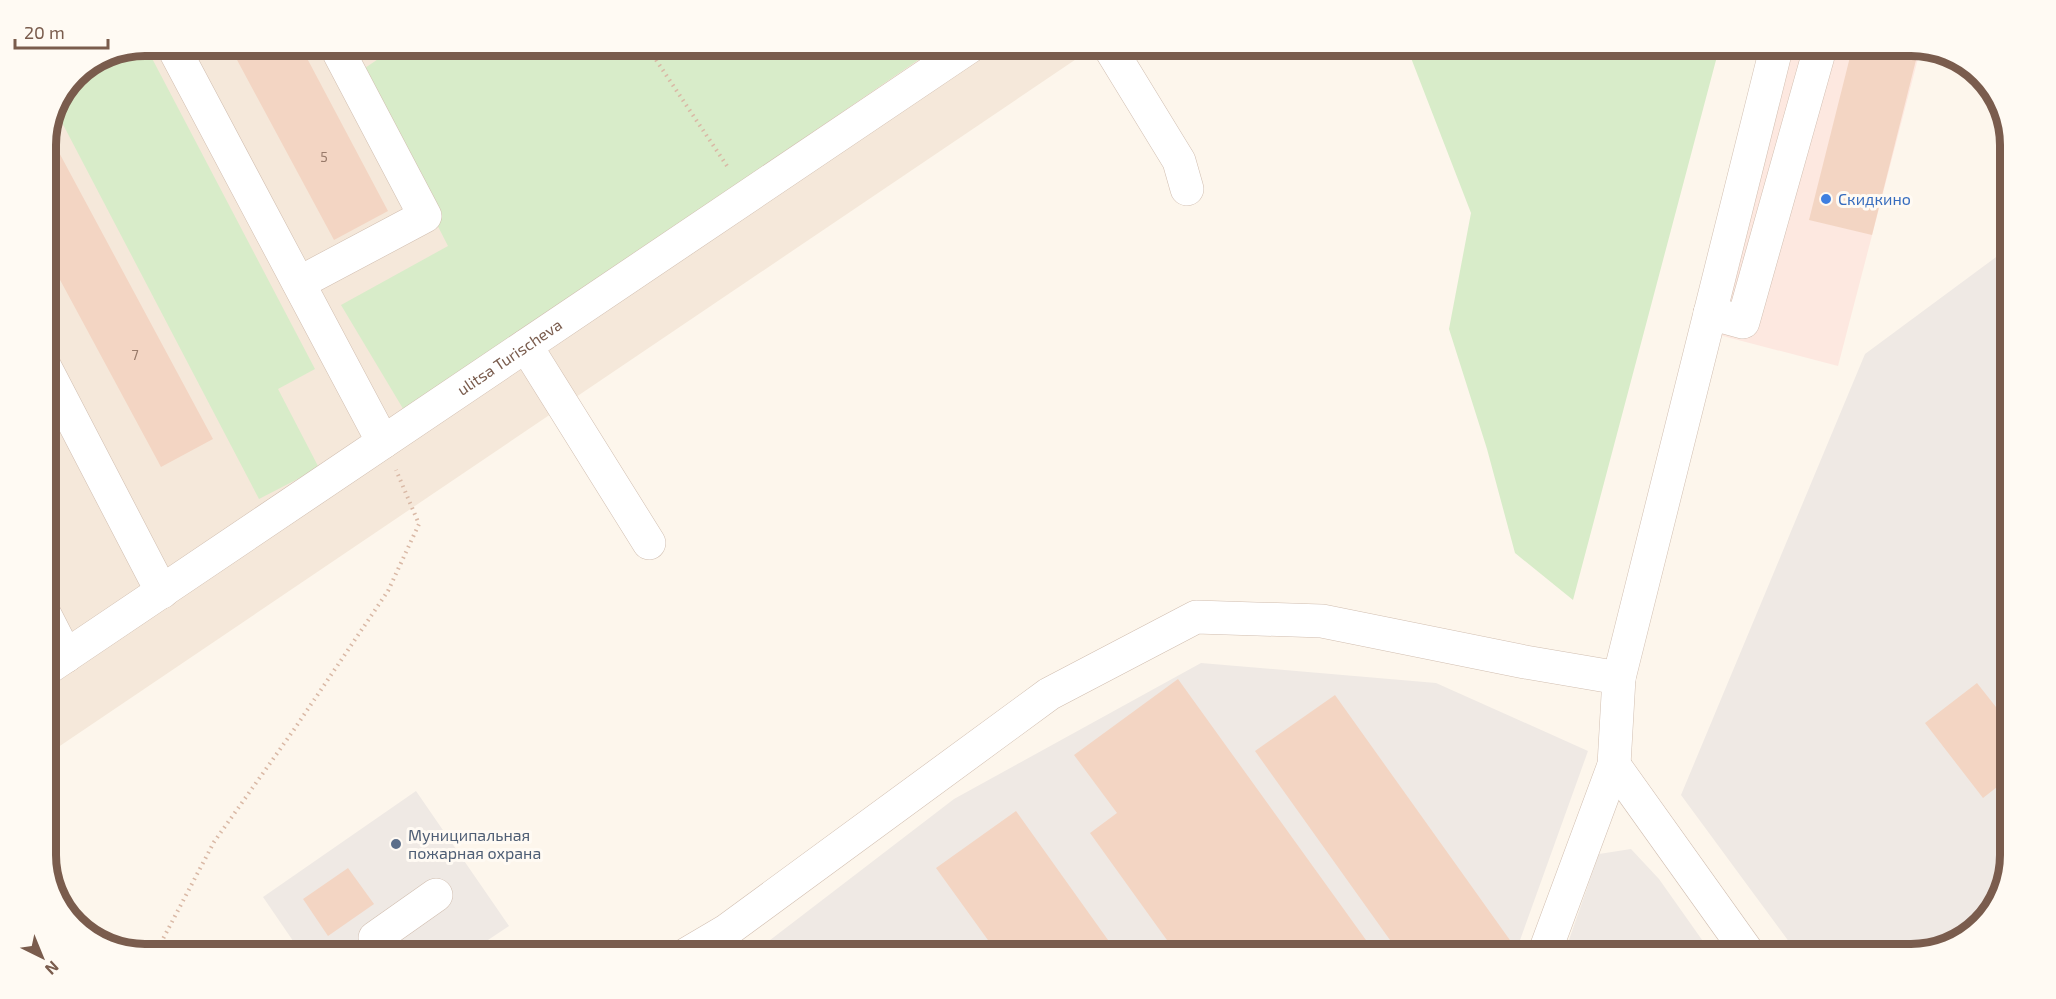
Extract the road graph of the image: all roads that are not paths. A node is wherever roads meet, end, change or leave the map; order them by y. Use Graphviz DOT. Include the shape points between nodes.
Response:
graph roads {
  1 [pos="178,56"];
  2 [pos="341,56"];
  3 [pos="956,56"];
  4 [pos="1115,56"];
  5 [pos="1774,56"];
  6 [pos="1818,56"];
  7 [pos="1186,189"];
  8 [pos="299,283"];
  9 [pos="1710,313"];
  10 [pos="526,346"];
  11 [pos="56,387"];
  12 [pos="383,442"];
  13 [pos="649,543"];
  14 [pos="162,592"];
  15 [pos="56,663"];
  16 [pos="1619,678"];
  17 [pos="1614,765"];
  18 [pos="436,895"];
  19 [pos="379,944"];
  20 [pos="704,944"];
  21 [pos="1548,944"];
  22 [pos="1742,944"];
  1 -- 8 [label="street"];
  2 -- 8 [label="street" via="424,216"];
  3 -- 10 [label="street, ulitsa Turischeva"];
  4 -- 7 [label="street" via="1179,161"];
  5 -- 9 [label="street"];
  6 -- 9 [label="street" via="1743,322"];
  8 -- 12 [label="street"];
  9 -- 16 [label="street"];
  10 -- 12 [label="street, ulitsa Turischeva"];
  10 -- 13 [label="street"];
  11 -- 14 [label="street"];
  12 -- 14 [label="street, ulitsa Turischeva"];
  14 -- 15 [label="street, ulitsa Turischeva"];
  16 -- 17 [label="street"];
  16 -- 20 [label="street" via="1322,621 1196,617 1049,694"];
  17 -- 21 [label="street"];
  17 -- 22 [label="street"];
  18 -- 19 [label="street" via="375,938"];
}
